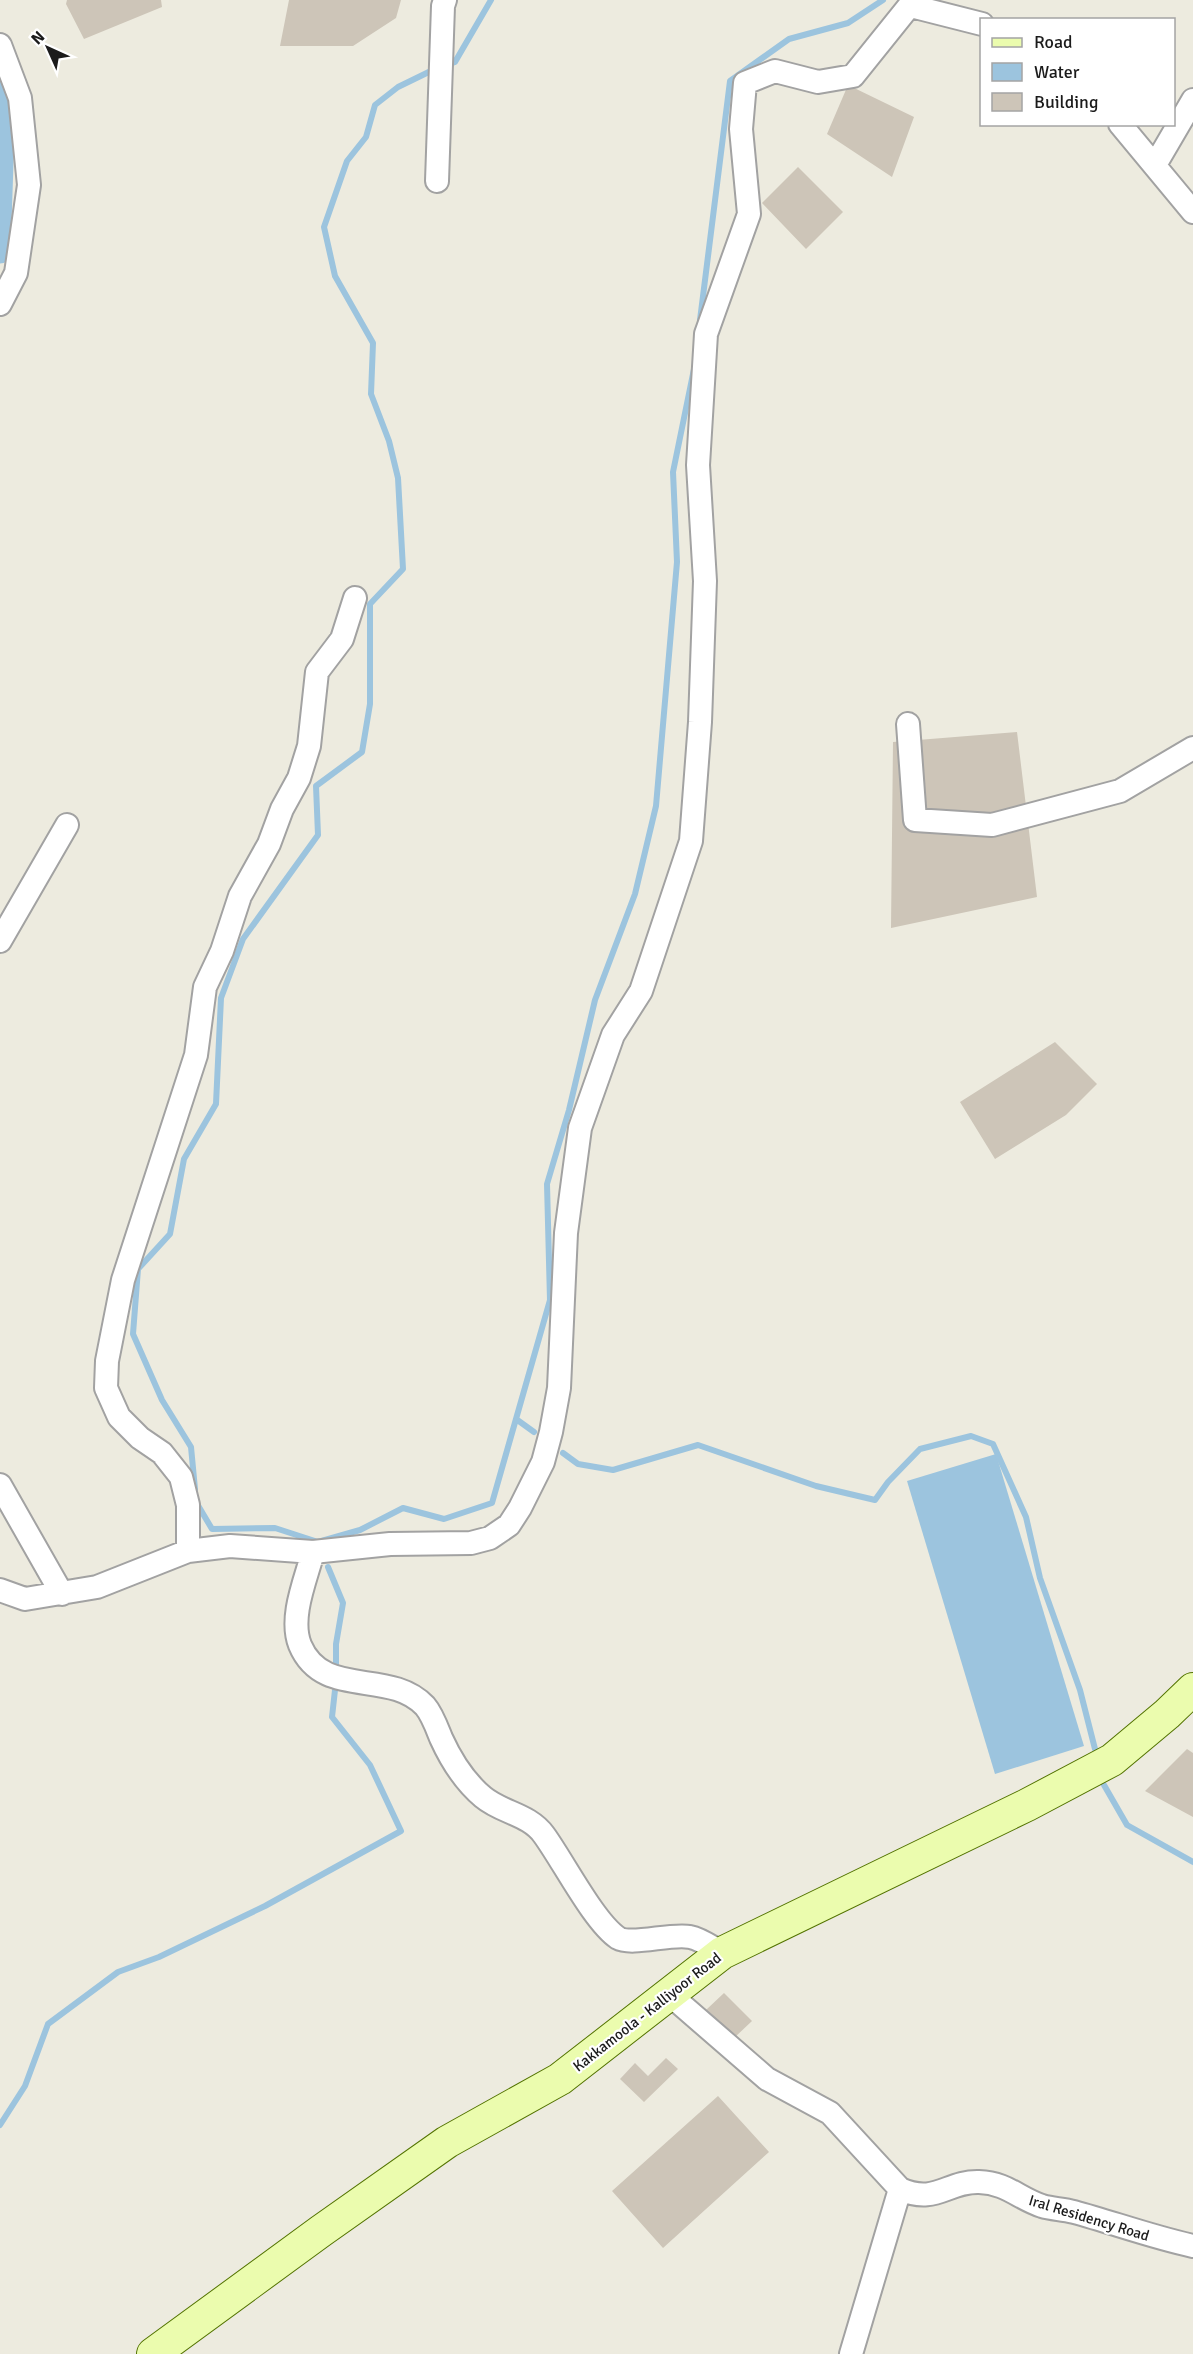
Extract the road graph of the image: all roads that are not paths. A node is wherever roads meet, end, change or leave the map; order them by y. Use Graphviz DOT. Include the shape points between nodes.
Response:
graph roads {
  1 [pos="445,0"];
  2 [pos="912,3"];
  3 [pos="980,24"];
  4 [pos="0,45"];
  5 [pos="1193,100"];
  6 [pos="1122,126"];
  7 [pos="1155,165"];
  8 [pos="437,181"];
  9 [pos="1193,213"];
  10 [pos="0,304"];
  11 [pos="355,598"];
  12 [pos="908,724"];
  13 [pos="1193,748"];
  14 [pos="67,825"];
  15 [pos="0,941"];
  16 [pos="0,1485"];
  17 [pos="188,1551"];
  18 [pos="313,1552"];
  19 [pos="0,1590"];
  20 [pos="62,1594"];
  21 [pos="1193,1689"];
  22 [pos="722,1953"];
  23 [pos="669,1994"];
  24 [pos="900,2189"];
  25 [pos="1193,2246"];
  26 [pos="153,2354"];
  27 [pos="851,2354"];
  1 -- 8 [label="street"];
  2 -- 3 [label="street"];
  2 -- 18 [label="street" via="853,75 818,82 775,71 745,83 741,129 749,214 706,334 698,465 705,593 691,841 641,991 613,1035 580,1128 566,1233 559,1388 543,1462 509,1525 490,1538 471,1543 390,1544"];
  4 -- 10 [label="street" via="20,98 29,185 16,273"];
  5 -- 7 [label="street"];
  6 -- 7 [label="street"];
  7 -- 9 [label="street"];
  11 -- 17 [label="street" via="342,639 316,672 309,746 299,778 240,896 206,987 196,1055 123,1280 107,1361 106,1388 119,1417 140,1438 162,1452 182,1477 188,1505"];
  12 -- 13 [label="street" via="915,820 992,825 1120,791"];
  14 -- 15 [label="street"];
  16 -- 20 [label="street"];
  17 -- 18 [label="street" via="230,1546"];
  17 -- 20 [label="street" via="97,1587"];
  18 -- 22 [label="street" via="296,1619 300,1644 314,1667 336,1679 381,1684 425,1706 450,1757 470,1783 484,1798 528,1819 542,1833 605,1926 620,1939 692,1937"];
  19 -- 20 [label="street" via="25,1599"];
  21 -- 22 [label="main road, Kakkamoola - Kalliyoor Road" via="1112,1760"];
  22 -- 23 [label="main road, Kakkamoola - Kalliyoor Road"];
  23 -- 24 [label="street" via="767,2079 830,2114"];
  23 -- 26 [label="main road, Kakkamoola - Kalliyoor Road" via="560,2079 447,2142"];
  24 -- 25 [label="street, Iral Residency Road" via="927,2196 978,2182 1004,2185 1025,2200 1044,2207"];
  24 -- 27 [label="street"];
}
